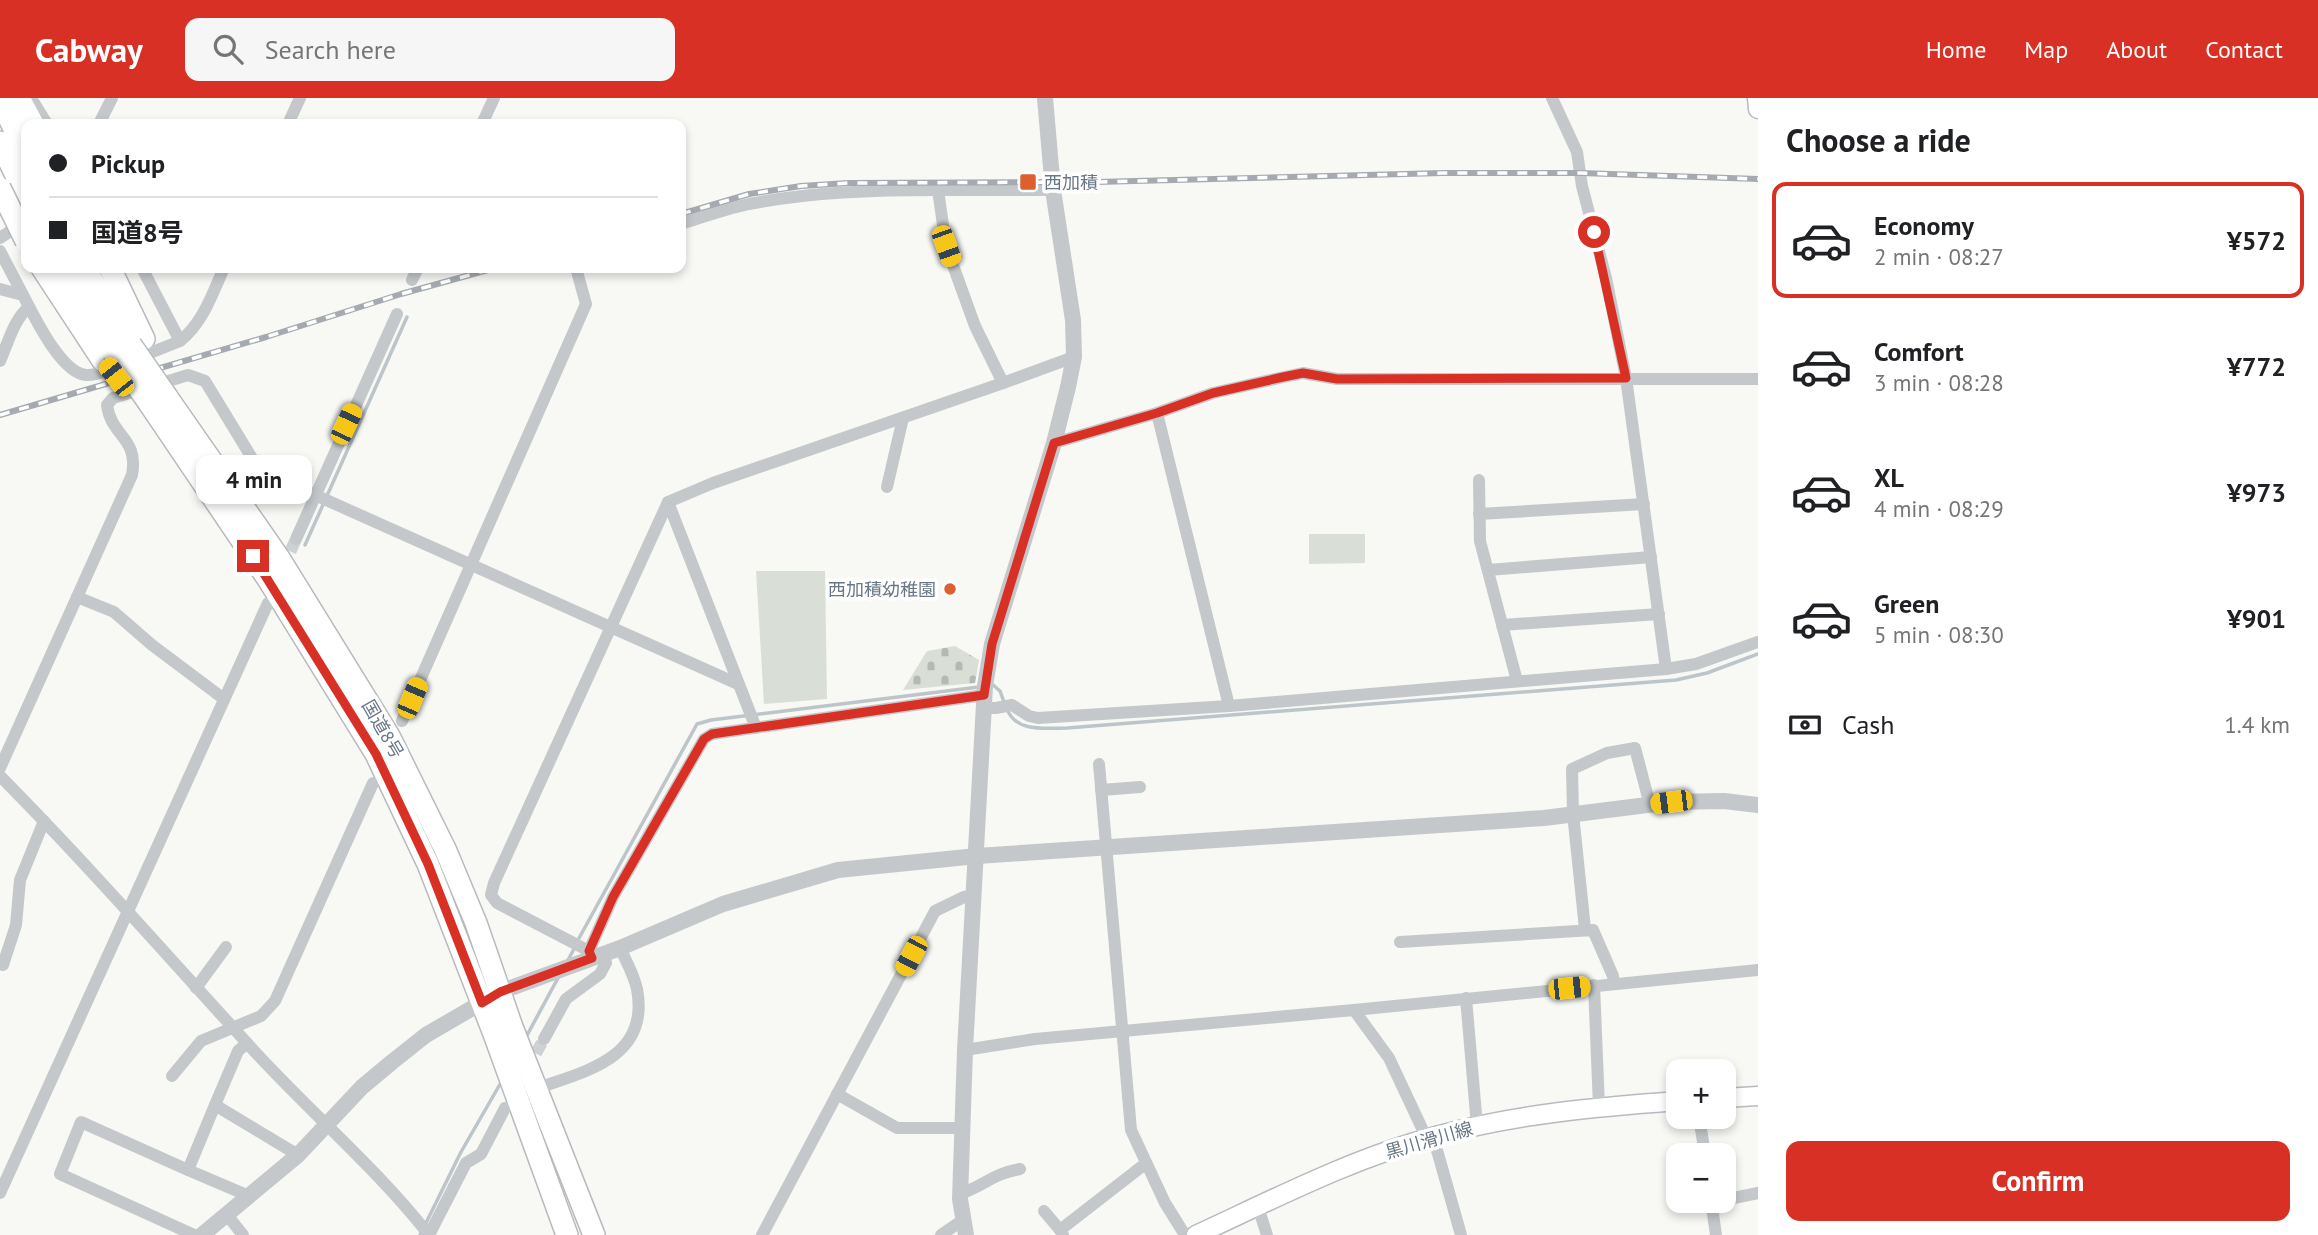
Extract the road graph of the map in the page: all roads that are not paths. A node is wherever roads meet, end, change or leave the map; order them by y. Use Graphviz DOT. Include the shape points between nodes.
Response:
graph roads {
  1 [pos="19,98"];
  2 [pos="31,98"];
  3 [pos="112,98"];
  4 [pos="300,98"];
  5 [pos="494,98"];
  6 [pos="1045,98"];
  7 [pos="1552,98"];
  8 [pos="1757,98"];
  9 [pos="0,99"];
  10 [pos="1758,109"];
  11 [pos="30,119"];
  12 [pos="44,119"];
  13 [pos="102,119"];
  14 [pos="290,119"];
  15 [pos="484,119"];
  16 [pos="0,142"];
  17 [pos="21,143"];
  18 [pos="21,186"];
  19 [pos="0,188"];
  20 [pos="938,190"];
  21 [pos="1053,190"];
  22 [pos="686,223"];
  23 [pos="21,224"];
  24 [pos="21,231"];
  25 [pos="0,238"];
  26 [pos="0,251"];
  27 [pos="47,273"];
  28 [pos="68,273"];
  29 [pos="87,273"];
  30 [pos="111,273"];
  31 [pos="145,273"];
  32 [pos="222,273"];
  33 [pos="577,273"];
  34 [pos="0,289"];
  35 [pos="26,301"];
  36 [pos="397,314"];
  37 [pos="180,341"];
  38 [pos="123,349"];
  39 [pos="1073,356"];
  40 [pos="0,361"];
  41 [pos="1626,378"];
  42 [pos="1758,379"];
  43 [pos="1003,383"];
  44 [pos="157,401"];
  45 [pos="1157,413"];
  46 [pos="902,418"];
  47 [pos="182,436"];
  48 [pos="1054,443"];
  49 [pos="1479,480"];
  50 [pos="887,487"];
  51 [pos="315,495"];
  52 [pos="668,502"];
  53 [pos="1644,504"];
  54 [pos="1479,514"];
  55 [pos="296,539"];
  56 [pos="1651,557"];
  57 [pos="469,564"];
  58 [pos="1488,570"];
  59 [pos="77,597"];
  60 [pos="268,603"];
  61 [pos="1659,614"];
  62 [pos="1502,625"];
  63 [pos="610,627"];
  64 [pos="1758,642"];
  65 [pos="1666,669"];
  66 [pos="1517,681"];
  67 [pos="738,684"];
  68 [pos="224,699"];
  69 [pos="984,701"];
  70 [pos="1229,706"];
  71 [pos="402,721"];
  72 [pos="756,728"];
  73 [pos="1099,764"];
  74 [pos="0,768"];
  75 [pos="0,776"];
  76 [pos="373,783"];
  77 [pos="1140,787"];
  78 [pos="1101,790"];
  79 [pos="1650,805"];
  80 [pos="1758,805"];
  81 [pos="1573,814"];
  82 [pos="44,821"];
  83 [pos="1106,848"];
  84 [pos="977,856"];
  85 [pos="975,895"];
  86 [pos="127,913"];
  87 [pos="1585,929"];
  88 [pos="1400,942"];
  89 [pos="226,947"];
  90 [pos="620,948"];
  91 [pos="595,955"];
  92 [pos="0,964"];
  93 [pos="1758,970"];
  94 [pos="1614,983"];
  95 [pos="1594,985"];
  96 [pos="196,988"];
  97 [pos="491,998"];
  98 [pos="1466,998"];
  99 [pos="1354,1010"];
  100 [pos="234,1028"];
  101 [pos="1121,1032"];
  102 [pos="544,1039"];
  103 [pos="247,1043"];
  104 [pos="965,1050"];
  105 [pos="172,1076"];
  106 [pos="538,1088"];
  107 [pos="837,1094"];
  108 [pos="1758,1096"];
  109 [pos="1736,1097"];
  110 [pos="1666,1102"];
  111 [pos="215,1105"];
  112 [pos="1599,1107"];
  113 [pos="505,1108"];
  114 [pos="326,1124"];
  115 [pos="1477,1126"];
  116 [pos="962,1128"];
  117 [pos="1430,1138"];
  118 [pos="298,1156"];
  119 [pos="1145,1164"];
  120 [pos="1020,1169"];
  121 [pos="188,1170"];
  122 [pos="0,1193"];
  123 [pos="1758,1193"];
  124 [pos="960,1194"];
  125 [pos="1736,1197"];
  126 [pos="247,1198"];
  127 [pos="1258,1207"];
  128 [pos="1044,1211"];
  129 [pos="1716,1213"];
  130 [pos="226,1215"];
  131 [pos="418,1222"];
  132 [pos="965,1227"];
  133 [pos="1061,1232"];
  134 [pos="194,1235"];
  135 [pos="202,1235"];
  136 [pos="243,1235"];
  137 [pos="412,1235"];
  138 [pos="429,1235"];
  139 [pos="567,1235"];
  140 [pos="594,1235"];
  141 [pos="762,1235"];
  142 [pos="941,1235"];
  143 [pos="1185,1235"];
  144 [pos="1196,1235"];
  145 [pos="1267,1235"];
  146 [pos="1461,1235"];
  147 [pos="1716,1235"];
  1 -- 11 [label="highway"];
  2 -- 12 [label="street"];
  3 -- 13 [label="street"];
  4 -- 14 [label="street"];
  5 -- 15 [label="street"];
  6 -- 21 [label="street"];
  7 -- 41 [label="street" via="1577,152"];
  8 -- 10 [label="main road"];
  9 -- 17 [label="highway"];
  16 -- 18 [label="highway"];
  19 -- 24 [label="highway, bridge"];
  20 -- 21 [label="street"];
  20 -- 22 [label="street" via="787,197"];
  20 -- 43 [label="street" via="946,246 975,326"];
  21 -- 39 [label="street" via="1073,320"];
  23 -- 25 [label="street"];
  26 -- 35 [label="street"];
  27 -- 38 [label="highway"];
  28 -- 38 [label="highway"];
  29 -- 38 [label="highway"];
  30 -- 38 [label="highway"];
  31 -- 37 [label="street"];
  32 -- 37 [label="street" via="192,332"];
  33 -- 57 [label="street" via="586,304"];
  34 -- 35 [label="street"];
  35 -- 37 [label="street" via="59,356 75,372 99,373"];
  35 -- 40 [label="street"];
  36 -- 51 [label="street"];
  38 -- 44 [label="highway"];
  38 -- 44 [label="highway, bridge"];
  39 -- 43 [label="street"];
  39 -- 48 [label="street"];
  41 -- 42 [label="street"];
  41 -- 45 [label="street" via="1337,379 1303,373 1213,393"];
  41 -- 53 [label="street"];
  43 -- 46 [label="street"];
  44 -- 47 [label="highway"];
  44 -- 47 [label="highway"];
  45 -- 48 [label="street"];
  45 -- 70 [label="street"];
  46 -- 50 [label="street"];
  46 -- 52 [label="street"];
  47 -- 97 [label="highway, 国道8号" via="279,558 389,736 476,923"];
  48 -- 69 [label="street" via="992,644"];
  49 -- 54 [label="street"];
  51 -- 55 [label="street"];
  51 -- 57 [label="street"];
  51 -- 59 [label="street" via="258,468 205,382 188,375 113,398 107,405 109,418 131,446 135,460"];
  52 -- 63 [label="street"];
  52 -- 67 [label="street"];
  53 -- 54 [label="street"];
  53 -- 56 [label="street"];
  54 -- 58 [label="street"];
  56 -- 58 [label="street"];
  56 -- 61 [label="street"];
  57 -- 63 [label="street"];
  57 -- 71 [label="street"];
  58 -- 62 [label="street"];
  59 -- 68 [label="street" via="114,612"];
  59 -- 74 [label="street"];
  60 -- 68 [label="street"];
  61 -- 62 [label="street"];
  61 -- 65 [label="street"];
  62 -- 66 [label="street"];
  63 -- 67 [label="street"];
  63 -- 91 [label="street" via="491,895 497,903"];
  64 -- 65 [label="street" via="1696,664"];
  65 -- 66 [label="street"];
  66 -- 70 [label="street"];
  67 -- 72 [label="street"];
  68 -- 86 [label="street"];
  69 -- 70 [label="street" via="996,708 1012,705 1038,718"];
  69 -- 72 [label="street"];
  69 -- 84 [label="street"];
  72 -- 91 [label="street" via="704,739 613,897"];
  73 -- 78 [label="street"];
  75 -- 82 [label="street"];
  76 -- 100 [label="street" via="275,1001 261,1016"];
  77 -- 78 [label="street"];
  78 -- 83 [label="street"];
  79 -- 80 [label="street" via="1724,801"];
  79 -- 81 [label="street"];
  79 -- 81 [label="street" via="1636,748 1607,753 1572,769"];
  81 -- 83 [label="street"];
  81 -- 87 [label="street"];
  82 -- 86 [label="street"];
  82 -- 92 [label="street" via="20,880 16,925"];
  83 -- 84 [label="street"];
  83 -- 101 [label="street"];
  84 -- 85 [label="street"];
  84 -- 90 [label="street" via="838,870 723,904"];
  85 -- 104 [label="street"];
  85 -- 107 [label="street" via="935,911"];
  86 -- 96 [label="street"];
  86 -- 122 [label="street"];
  87 -- 88 [label="street"];
  87 -- 94 [label="street" via="1593,930"];
  89 -- 96 [label="street"];
  90 -- 91 [label="street"];
  90 -- 106 [label="street" via="637,986 640,1008 634,1030 621,1051 601,1066"];
  91 -- 97 [label="street"];
  91 -- 102 [label="street" via="606,963 600,974 566,999"];
  93 -- 94 [label="street"];
  94 -- 95 [label="street"];
  95 -- 98 [label="street"];
  95 -- 112 [label="street"];
  96 -- 100 [label="street"];
  97 -- 106 [label="highway, 国道8号"];
  97 -- 114 [label="street" via="426,1035 362,1087"];
  97 -- 139 [label="highway, 国道8号"];
  98 -- 99 [label="street"];
  98 -- 115 [label="street"];
  99 -- 101 [label="street"];
  99 -- 117 [label="street" via="1389,1058"];
  100 -- 103 [label="street"];
  100 -- 105 [label="street" via="201,1041"];
  101 -- 104 [label="street"];
  101 -- 119 [label="street" via="1131,1130"];
  103 -- 111 [label="street" via="238,1051"];
  103 -- 114 [label="street"];
  104 -- 116 [label="street"];
  106 -- 140 [label="highway, 国道8号"];
  107 -- 116 [label="street" via="897,1128"];
  107 -- 141 [label="street"];
  108 -- 109 [label="main road"];
  110 -- 112 [label="main road, 黒川滑川線"];
  111 -- 118 [label="street"];
  111 -- 121 [label="street"];
  112 -- 115 [label="main road, 黒川滑川線"];
  113 -- 138 [label="street" via="481,1154 466,1163"];
  114 -- 118 [label="street"];
  114 -- 131 [label="street"];
  115 -- 117 [label="main road, 黒川滑川線"];
  116 -- 124 [label="street"];
  117 -- 127 [label="main road, 黒川滑川線" via="1359,1161"];
  117 -- 146 [label="street"];
  118 -- 126 [label="street"];
  119 -- 133 [label="street"];
  119 -- 143 [label="street"];
  120 -- 124 [label="street" via="1003,1172"];
  121 -- 126 [label="street"];
  121 -- 134 [label="street" via="81,1122 60,1174"];
  123 -- 125 [label="street"];
  124 -- 132 [label="street"];
  126 -- 130 [label="street"];
  127 -- 144 [label="main road, 黒川滑川線"];
  127 -- 145 [label="street"];
  128 -- 133 [label="street"];
  129 -- 147 [label="street"];
  130 -- 135 [label="street"];
  130 -- 136 [label="street"];
  131 -- 137 [label="street"];
  131 -- 138 [label="street"];
  132 -- 142 [label="street"];
}
